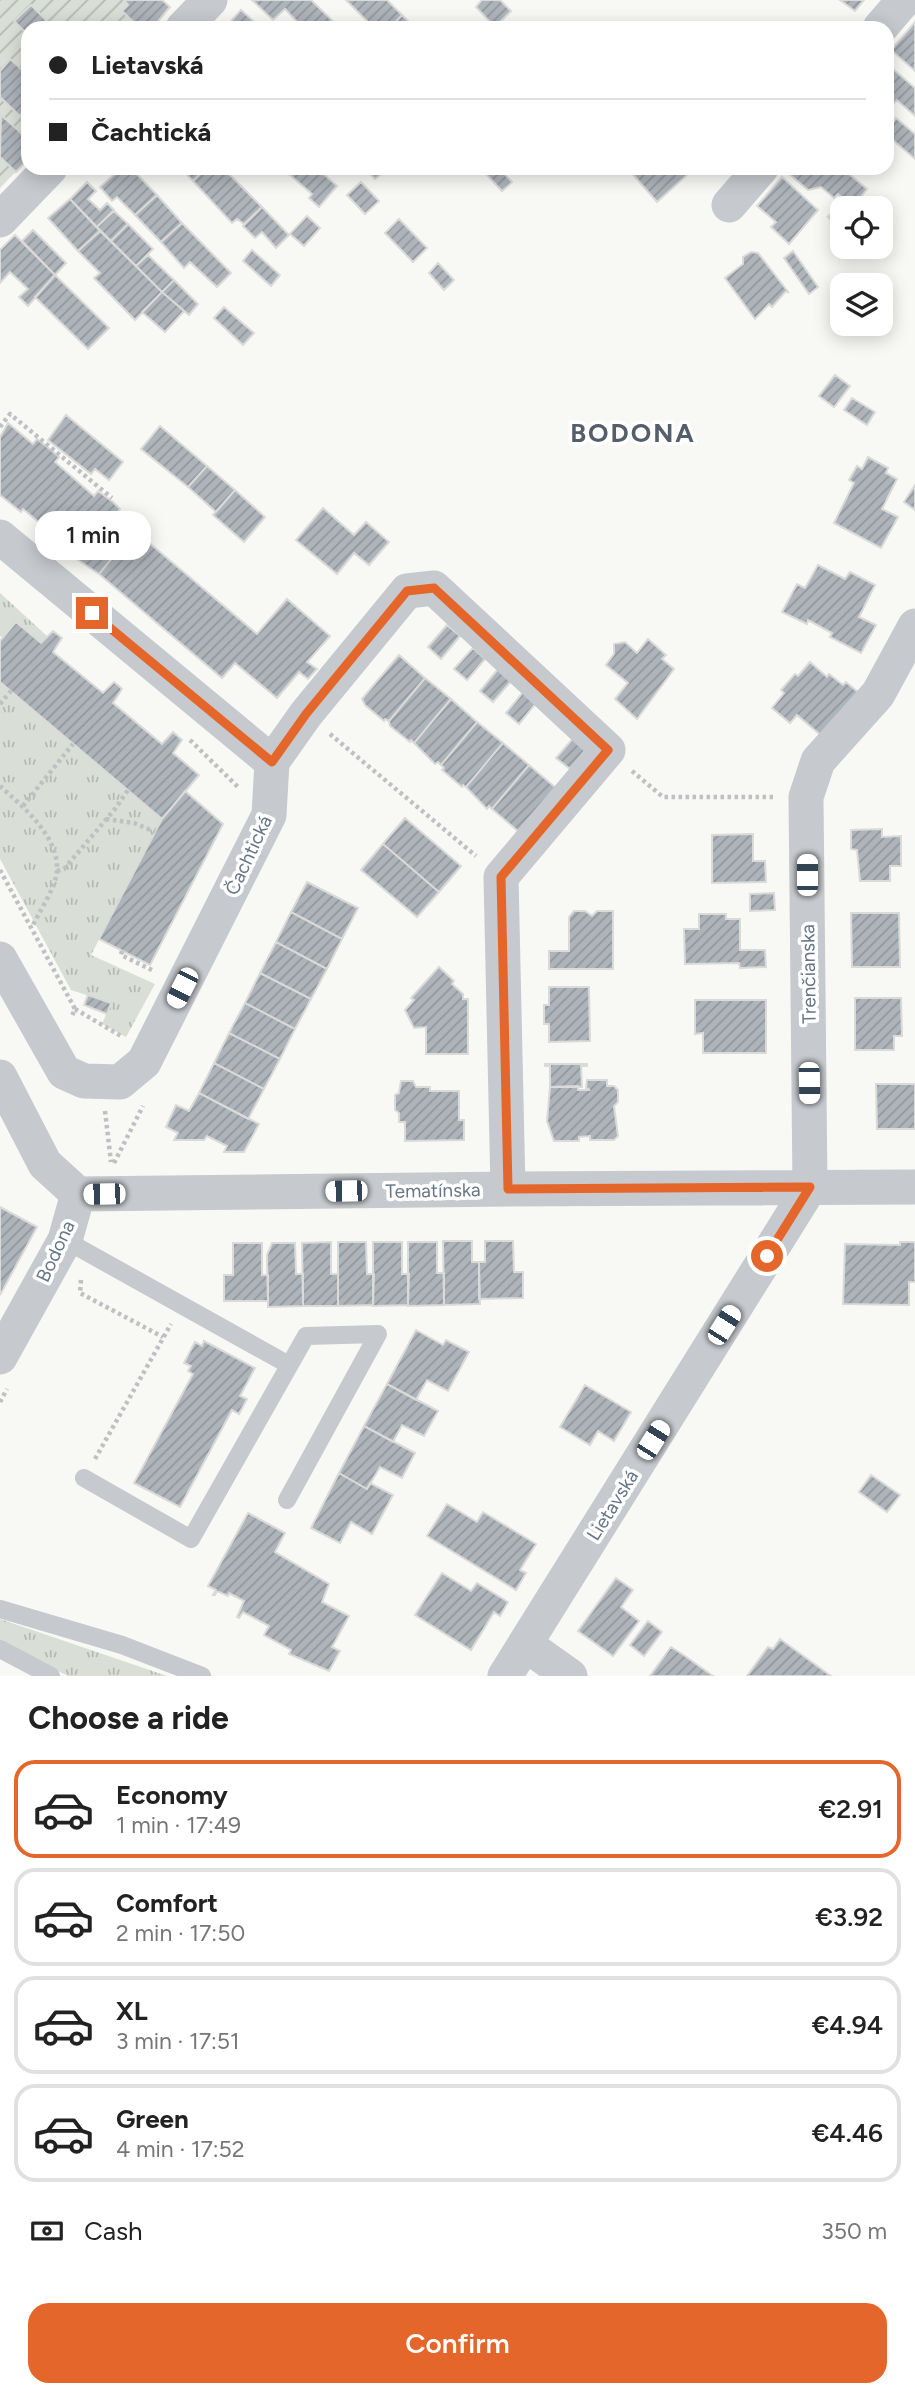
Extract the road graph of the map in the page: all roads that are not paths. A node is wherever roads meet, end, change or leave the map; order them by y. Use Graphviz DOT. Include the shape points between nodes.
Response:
graph roads {
  1 [pos="904,0"];
  2 [pos="886,21"];
  3 [pos="43,175"];
  4 [pos="755,175"];
  5 [pos="729,205"];
  6 [pos="0,220"];
  7 [pos="0,537"];
  8 [pos="915,626"];
  9 [pos="272,762"];
  10 [pos="0,959"];
  11 [pos="0,1077"];
  12 [pos="810,1187"];
  13 [pos="915,1187"];
  14 [pos="508,1189"];
  15 [pos="78,1194"];
  16 [pos="74,1245"];
  17 [pos="0,1357"];
  18 [pos="289,1365"];
  19 [pos="84,1478"];
  20 [pos="287,1500"];
  21 [pos="0,1609"];
  22 [pos="525,1644"];
  23 [pos="0,1649"];
  24 [pos="51,1676"];
  25 [pos="202,1676"];
  26 [pos="505,1676"];
  27 [pos="570,1676"];
  1 -- 2 [label="street"];
  3 -- 6 [label="street"];
  4 -- 5 [label="street"];
  7 -- 9 [label="street"];
  8 -- 12 [label="street, Trenčianska" via="878,694 818,761 806,797"];
  9 -- 10 [label="street, Čachtická" via="269,815 144,1062 120,1082 84,1081 64,1072"];
  9 -- 14 [label="street" via="407,591 434,588 608,750 501,877"];
  11 -- 15 [label="street, Bodona" via="46,1164"];
  12 -- 13 [label="street, Tematínska"];
  12 -- 14 [label="street, Tematínska"];
  12 -- 22 [label="street, Lietavská"];
  14 -- 15 [label="street, Tematínska"];
  15 -- 16 [label="street, Bodona"];
  16 -- 17 [label="street, Bodona"];
  16 -- 18 [label="lane"];
  18 -- 19 [label="lane" via="191,1539"];
  18 -- 20 [label="lane" via="306,1336 379,1334"];
  21 -- 25 [label="lane" via="122,1645"];
  22 -- 26 [label="street, Lietavská"];
  22 -- 27 [label="street"];
  23 -- 24 [label="lane"];
}
